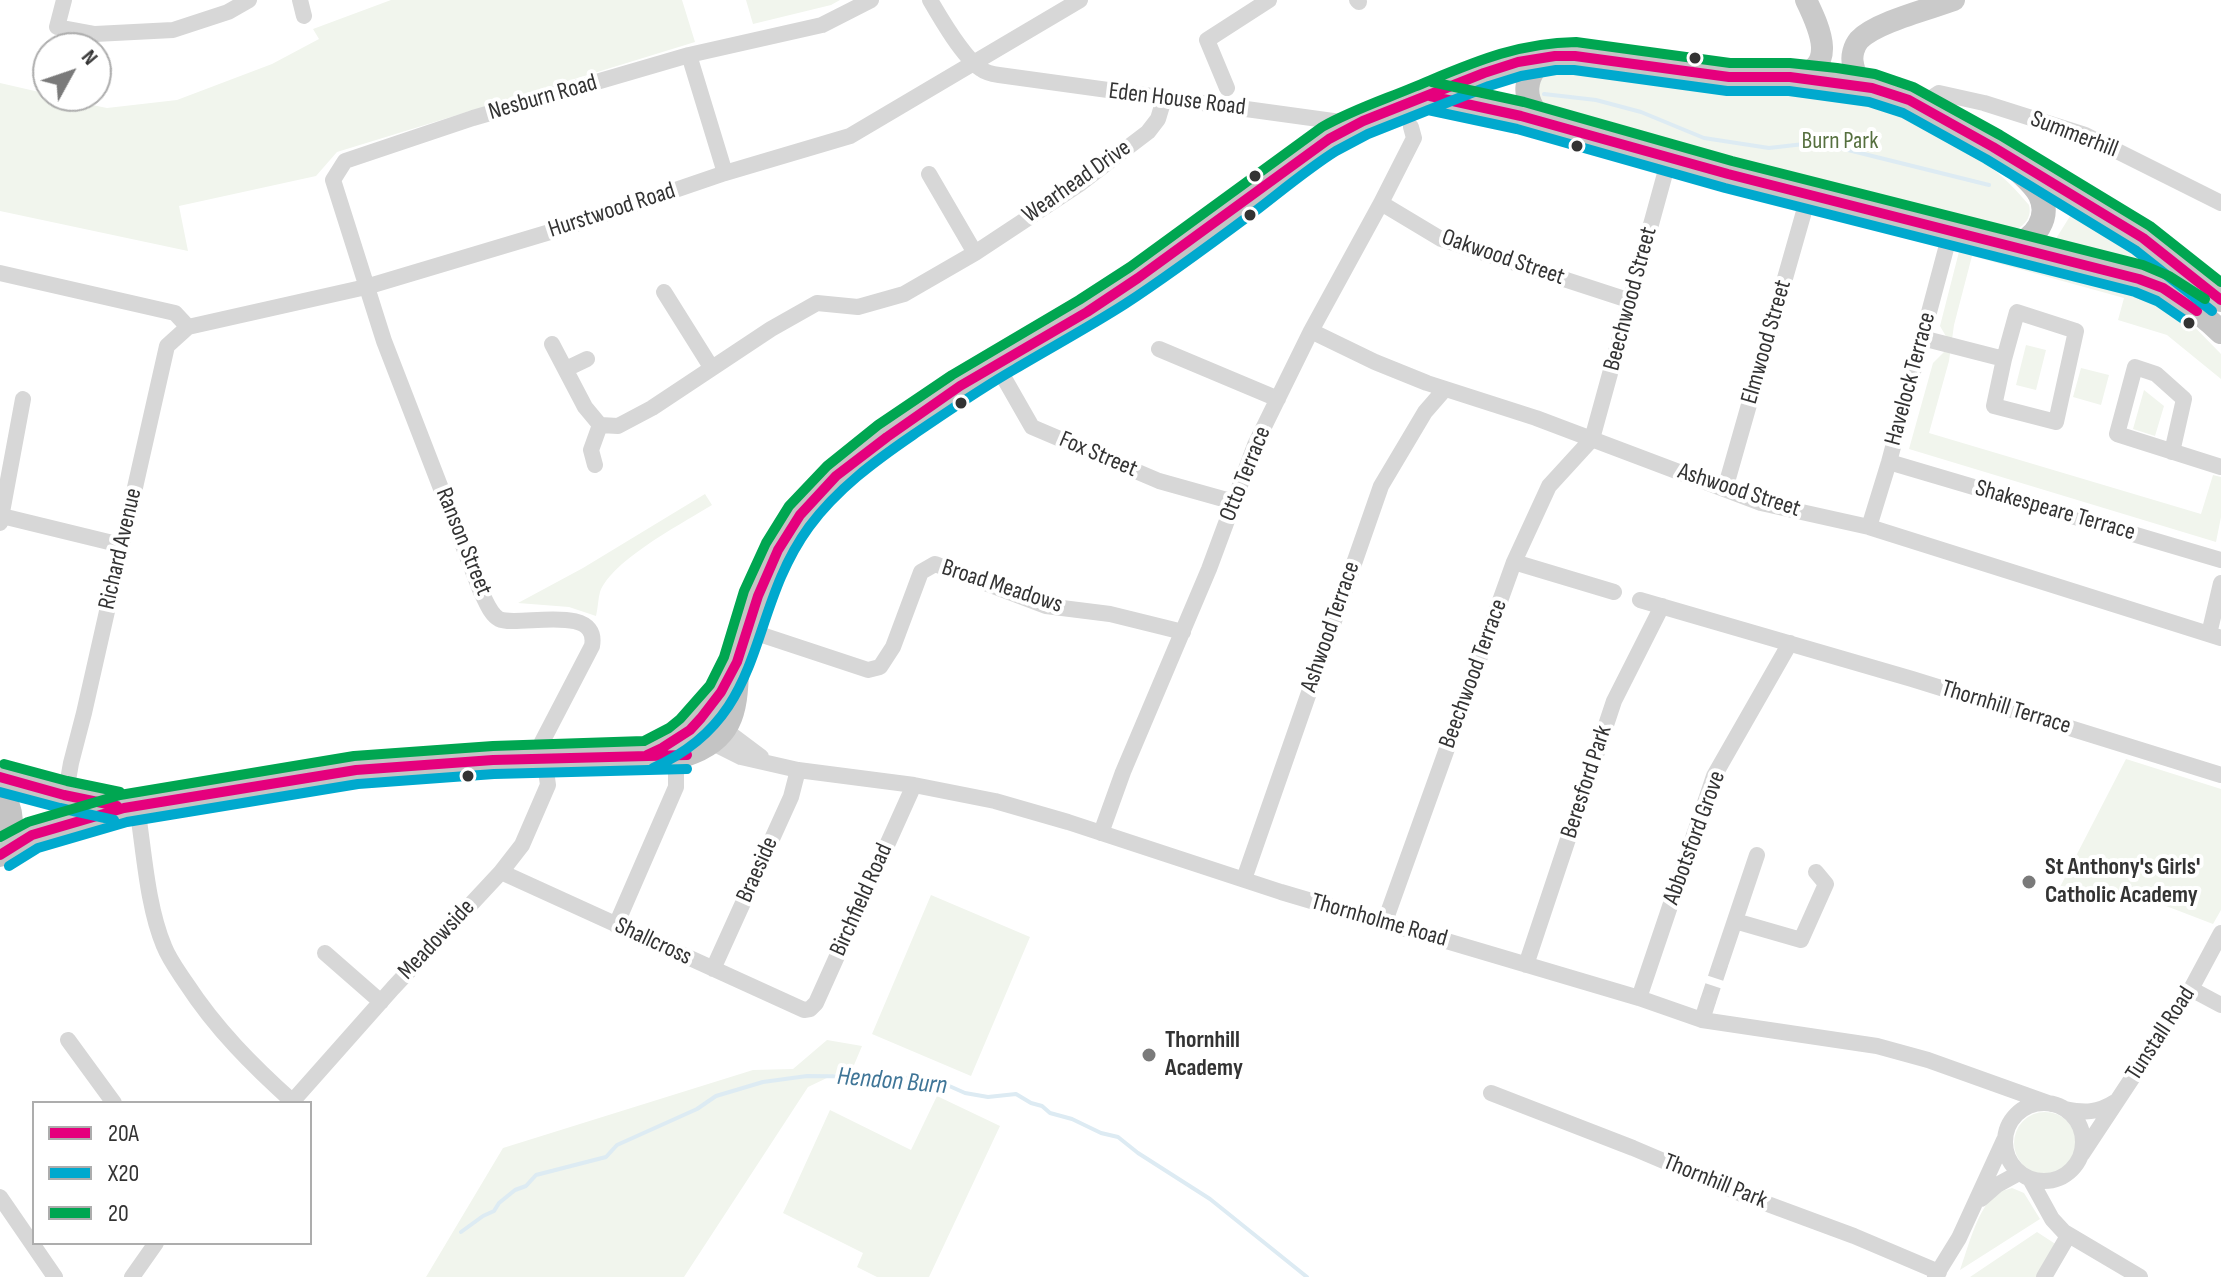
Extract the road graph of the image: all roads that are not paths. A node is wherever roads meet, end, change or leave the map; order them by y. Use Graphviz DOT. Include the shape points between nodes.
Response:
graph roads {
  1 [pos="64,0"];
  2 [pos="249,0"];
  3 [pos="871,0"];
  4 [pos="930,0"];
  5 [pos="1080,0"];
  6 [pos="1269,0"];
  7 [pos="1949,1"];
  8 [pos="1811,10"];
  9 [pos="1886,24"];
  10 [pos="689,55"];
  11 [pos="1551,56"];
  12 [pos="974,63"];
  13 [pos="1790,77"];
  14 [pos="1227,88"];
  15 [pos="1872,88"];
  16 [pos="1430,96"];
  17 [pos="1164,99"];
  18 [pos="1927,109"];
  19 [pos="1550,123"];
  20 [pos="1355,124"];
  21 [pos="1411,127"];
  22 [pos="1993,147"];
  23 [pos="1669,159"];
  24 [pos="725,173"];
  25 [pos="929,174"];
  26 [pos="1809,194"];
  27 [pos="1381,203"];
  28 [pos="2221,203"];
  29 [pos="1951,230"];
  30 [pos="2013,246"];
  31 [pos="975,253"];
  32 [pos="0,273"];
  33 [pos="366,287"];
  34 [pos="664,292"];
  35 [pos="2221,300"];
  36 [pos="1631,301"];
  37 [pos="188,327"];
  38 [pos="1311,331"];
  39 [pos="2221,332"];
  40 [pos="1922,338"];
  41 [pos="552,344"];
  42 [pos="1159,349"];
  43 [pos="587,359"];
  44 [pos="2004,359"];
  45 [pos="996,364"];
  46 [pos="711,367"];
  47 [pos="566,369"];
  48 [pos="1445,389"];
  49 [pos="23,399"];
  50 [pos="1278,399"];
  51 [pos="600,425"];
  52 [pos="1592,439"];
  53 [pos="2172,452"];
  54 [pos="1889,462"];
  55 [pos="595,465"];
  56 [pos="2221,467"];
  57 [pos="1725,489"];
  58 [pos="1234,502"];
  59 [pos="1,519"];
  60 [pos="1869,527"];
  61 [pos="121,545"];
  62 [pos="2221,560"];
  63 [pos="1514,562"];
  64 [pos="2221,583"];
  65 [pos="1614,592"];
  66 [pos="1640,600"];
  67 [pos="1662,606"];
  68 [pos="747,630"];
  69 [pos="1183,632"];
  70 [pos="2215,636"];
  71 [pos="1790,643"];
  72 [pos="737,661"];
  73 [pos="687,732"];
  74 [pos="718,736"];
  75 [pos="647,755"];
  76 [pos="676,756"];
  77 [pos="544,759"];
  78 [pos="798,770"];
  79 [pos="2221,775"];
  80 [pos="0,777"];
  81 [pos="914,785"];
  82 [pos="0,793"];
  83 [pos="64,795"];
  84 [pos="131,808"];
  85 [pos="60,826"];
  86 [pos="1101,833"];
  87 [pos="3,852"];
  88 [pos="1757,855"];
  89 [pos="501,872"];
  90 [pos="1816,872"];
  91 [pos="1244,879"];
  92 [pos="1735,921"];
  93 [pos="1384,924"];
  94 [pos="616,925"];
  95 [pos="2221,933"];
  96 [pos="325,953"];
  97 [pos="1721,962"];
  98 [pos="1526,965"];
  99 [pos="713,969"];
  100 [pos="2191,989"];
  101 [pos="1639,998"];
  102 [pos="1708,1001"];
  103 [pos="381,1002"];
  104 [pos="2221,1005"];
  105 [pos="804,1010"];
  106 [pos="1702,1020"];
  107 [pos="68,1040"];
  108 [pos="1988,1082"];
  109 [pos="1491,1093"];
  110 [pos="2123,1093"];
  111 [pos="113,1101"];
  112 [pos="291,1101"];
  113 [pos="293,1101"];
  114 [pos="2057,1106"];
  115 [pos="2006,1132"];
  116 [pos="2082,1154"];
  117 [pos="2024,1176"];
  118 [pos="2064,1177"];
  119 [pos="0,1197"];
  120 [pos="1975,1206"];
  121 [pos="2052,1219"];
  122 [pos="2068,1236"];
  123 [pos="32,1244"];
  124 [pos="33,1245"];
  125 [pos="155,1245"];
  126 [pos="1937,1274"];
  127 [pos="55,1277"];
  128 [pos="132,1277"];
  129 [pos="2044,1277"];
  130 [pos="2140,1277"];
  1 -- 2 [label="street" via="57,27 95,34 173,30"];
  3 -- 10 [label="street, Nesburn Road" via="822,25"];
  4 -- 12 [label="street"];
  5 -- 12 [label="street, Hurstwood Road"];
  6 -- 14 [label="street" via="1207,40"];
  7 -- 9 [label="main road"];
  8 -- 9 [label="main road" via="1840,33"];
  8 -- 13 [label="main road" via="1824,47 1805,74"];
  9 -- 15 [label="main road" via="1860,39 1853,54 1854,71"];
  10 -- 24 [label="street"];
  10 -- 33 [label="street, Nesburn Road" via="345,161 333,180"];
  11 -- 13 [label="highway" via="1729,77"];
  11 -- 16 [label="highway" via="1504,66"];
  11 -- 19 [label="highway" via="1533,69 1526,88 1532,109"];
  12 -- 17 [label="street, Eden House Road" via="999,75"];
  12 -- 24 [label="street, Hurstwood Road" via="850,136"];
  13 -- 15 [label="highway"];
  15 -- 18 [label="highway"];
  16 -- 19 [label="highway"];
  16 -- 20 [label="highway"];
  17 -- 20 [label="street, Eden House Road"];
  17 -- 31 [label="street, Wearhead Drive" via="1148,132"];
  18 -- 22 [label="highway"];
  18 -- 28 [label="street, Summerhill" via="1939,93 2071,130"];
  19 -- 23 [label="highway"];
  20 -- 45 [label="highway" via="1147,273"];
  21 -- 27 [label="street, Otto Terrace" via="1414,138"];
  22 -- 30 [label="highway" via="2030,181 2042,200 2038,230"];
  22 -- 35 [label="highway" via="2143,238"];
  23 -- 26 [label="highway"];
  23 -- 36 [label="street, Beechwood Street"];
  24 -- 33 [label="street, Hurstwood Road"];
  25 -- 31 [label="street"];
  26 -- 29 [label="highway"];
  26 -- 57 [label="street, Elmwood Street"];
  27 -- 36 [label="street, Oakwood Street" via="1441,239"];
  27 -- 38 [label="street, Otto Terrace"];
  29 -- 30 [label="highway"];
  29 -- 40 [label="street, Havelock Terrace"];
  30 -- 39 [label="highway" via="2163,288"];
  31 -- 46 [label="street, Wearhead Drive" via="904,294 858,307 817,303"];
  32 -- 37 [label="street" via="175,313"];
  33 -- 37 [label="street, Hurstwood Road"];
  33 -- 77 [label="street, Ranson Street" via="491,611 506,621 563,619 592,633 592,646 542,742"];
  34 -- 46 [label="street"];
  36 -- 52 [label="street, Beechwood Street"];
  37 -- 61 [label="street, Richard Avenue" via="167,346"];
  38 -- 48 [label="street, Ashwood Street"];
  38 -- 50 [label="street, Otto Terrace"];
  40 -- 44 [label="street"];
  40 -- 54 [label="street, Havelock Terrace"];
  41 -- 47 [label="street"];
  42 -- 50 [label="street"];
  43 -- 47 [label="street"];
  44 -- 44 [label="street" via="1994,406 2056,422 2076,331 2017,312"];
  45 -- 58 [label="street, Fox Street" via="1032,427 1159,481"];
  45 -- 68 [label="highway" via="869,449 818,494 779,548"];
  46 -- 51 [label="street, Wearhead Drive" via="618,426"];
  47 -- 51 [label="street"];
  48 -- 52 [label="street, Ashwood Street"];
  48 -- 91 [label="street, Ashwood Terrace" via="1425,412 1381,486"];
  49 -- 59 [label="street"];
  50 -- 58 [label="street, Otto Terrace"];
  51 -- 55 [label="street" via="591,450"];
  52 -- 57 [label="street, Ashwood Street"];
  52 -- 63 [label="street, Beechwood Terrace" via="1549,486"];
  53 -- 53 [label="street" via="2117,434 2135,367 2156,374 2184,399"];
  53 -- 56 [label="street"];
  54 -- 60 [label="street, Havelock Terrace"];
  54 -- 62 [label="street, Shakespeare Terrace"];
  57 -- 60 [label="street, Ashwood Street" via="1761,503"];
  58 -- 69 [label="street, Otto Terrace"];
  59 -- 61 [label="street"];
  60 -- 70 [label="street, Ashwood Street"];
  61 -- 83 [label="street, Richard Avenue"];
  63 -- 65 [label="street"];
  63 -- 93 [label="street, Beechwood Terrace"];
  64 -- 70 [label="street"];
  66 -- 67 [label="street, Thornhill Terrace"];
  67 -- 71 [label="street, Thornhill Terrace"];
  67 -- 98 [label="street, Beresford Park" via="1614,701"];
  68 -- 69 [label="street, Broad Meadows" via="868,670 880,667 893,647 921,572 935,564 1046,606 1110,614"];
  68 -- 72 [label="highway"];
  69 -- 86 [label="street, Otto Terrace"];
  71 -- 79 [label="street, Thornhill Terrace"];
  71 -- 101 [label="street, Abbotsford Grove" via="1714,776"];
  72 -- 73 [label="highway" via="714,704"];
  72 -- 74 [label="highway" via="734,711"];
  73 -- 74 [label="street" via="707,726"];
  73 -- 75 [label="highway"];
  74 -- 76 [label="highway" via="695,752"];
  74 -- 78 [label="street, Thornholme Road"];
  75 -- 76 [label="highway"];
  75 -- 77 [label="highway"];
  76 -- 94 [label="street" via="676,787"];
  77 -- 84 [label="highway" via="356,770"];
  77 -- 89 [label="street, Meadowside" via="544,798 522,845"];
  78 -- 81 [label="street, Thornholme Road"];
  78 -- 99 [label="street, Braeside" via="791,797"];
  80 -- 83 [label="highway"];
  81 -- 86 [label="street, Thornholme Road" via="995,801"];
  81 -- 105 [label="street, Birchfield Road" via="816,1003"];
  82 -- 87 [label="highway" via="12,816"];
  83 -- 84 [label="highway"];
  83 -- 85 [label="street, Richard Avenue"];
  84 -- 85 [label="highway"];
  84 -- 112 [label="street" via="164,947 224,1035"];
  85 -- 87 [label="highway"];
  86 -- 91 [label="street, Thornholme Road"];
  88 -- 92 [label="street"];
  89 -- 94 [label="street, Shallcross"];
  89 -- 103 [label="street, Meadowside"];
  90 -- 92 [label="street" via="1826,884 1801,940"];
  91 -- 93 [label="street, Thornholme Road"];
  92 -- 97 [label="street"];
  93 -- 98 [label="street, Thornholme Road"];
  94 -- 99 [label="street, Shallcross"];
  95 -- 100 [label="street, Tunstall Road"];
  96 -- 103 [label="street"];
  98 -- 101 [label="street, Thornholme Road"];
  99 -- 105 [label="street, Shallcross"];
  100 -- 104 [label="street"];
  100 -- 110 [label="street, Tunstall Road"];
  101 -- 106 [label="street, Thornholme Road"];
  102 -- 106 [label="street"];
  103 -- 113 [label="street, Meadowside"];
  106 -- 108 [label="street, Thornholme Road" via="1877,1046"];
  107 -- 111 [label="street"];
  108 -- 114 [label="street, Thornholme Road"];
  108 -- 115 [label="street" via="2008,1104"];
  109 -- 126 [label="street, Thornhill Park"];
  110 -- 114 [label="street, Tunstall Road" via="2100,1110"];
  110 -- 116 [label="street, Tunstall Road"];
  114 -- 115 [label="street" via="2023,1109"];
  114 -- 116 [label="street" via="2071,1113 2080,1128"];
  115 -- 117 [label="street" via="2006,1151"];
  115 -- 120 [label="street"];
  116 -- 118 [label="street"];
  117 -- 118 [label="street" via="2050,1181"];
  117 -- 120 [label="street" via="1997,1185"];
  117 -- 121 [label="street"];
  118 -- 121 [label="street" via="2052,1197"];
  119 -- 123 [label="street"];
  120 -- 126 [label="street"];
  121 -- 122 [label="street"];
  122 -- 129 [label="street"];
  122 -- 130 [label="street"];
  124 -- 127 [label="street"];
  125 -- 128 [label="street"];
}
